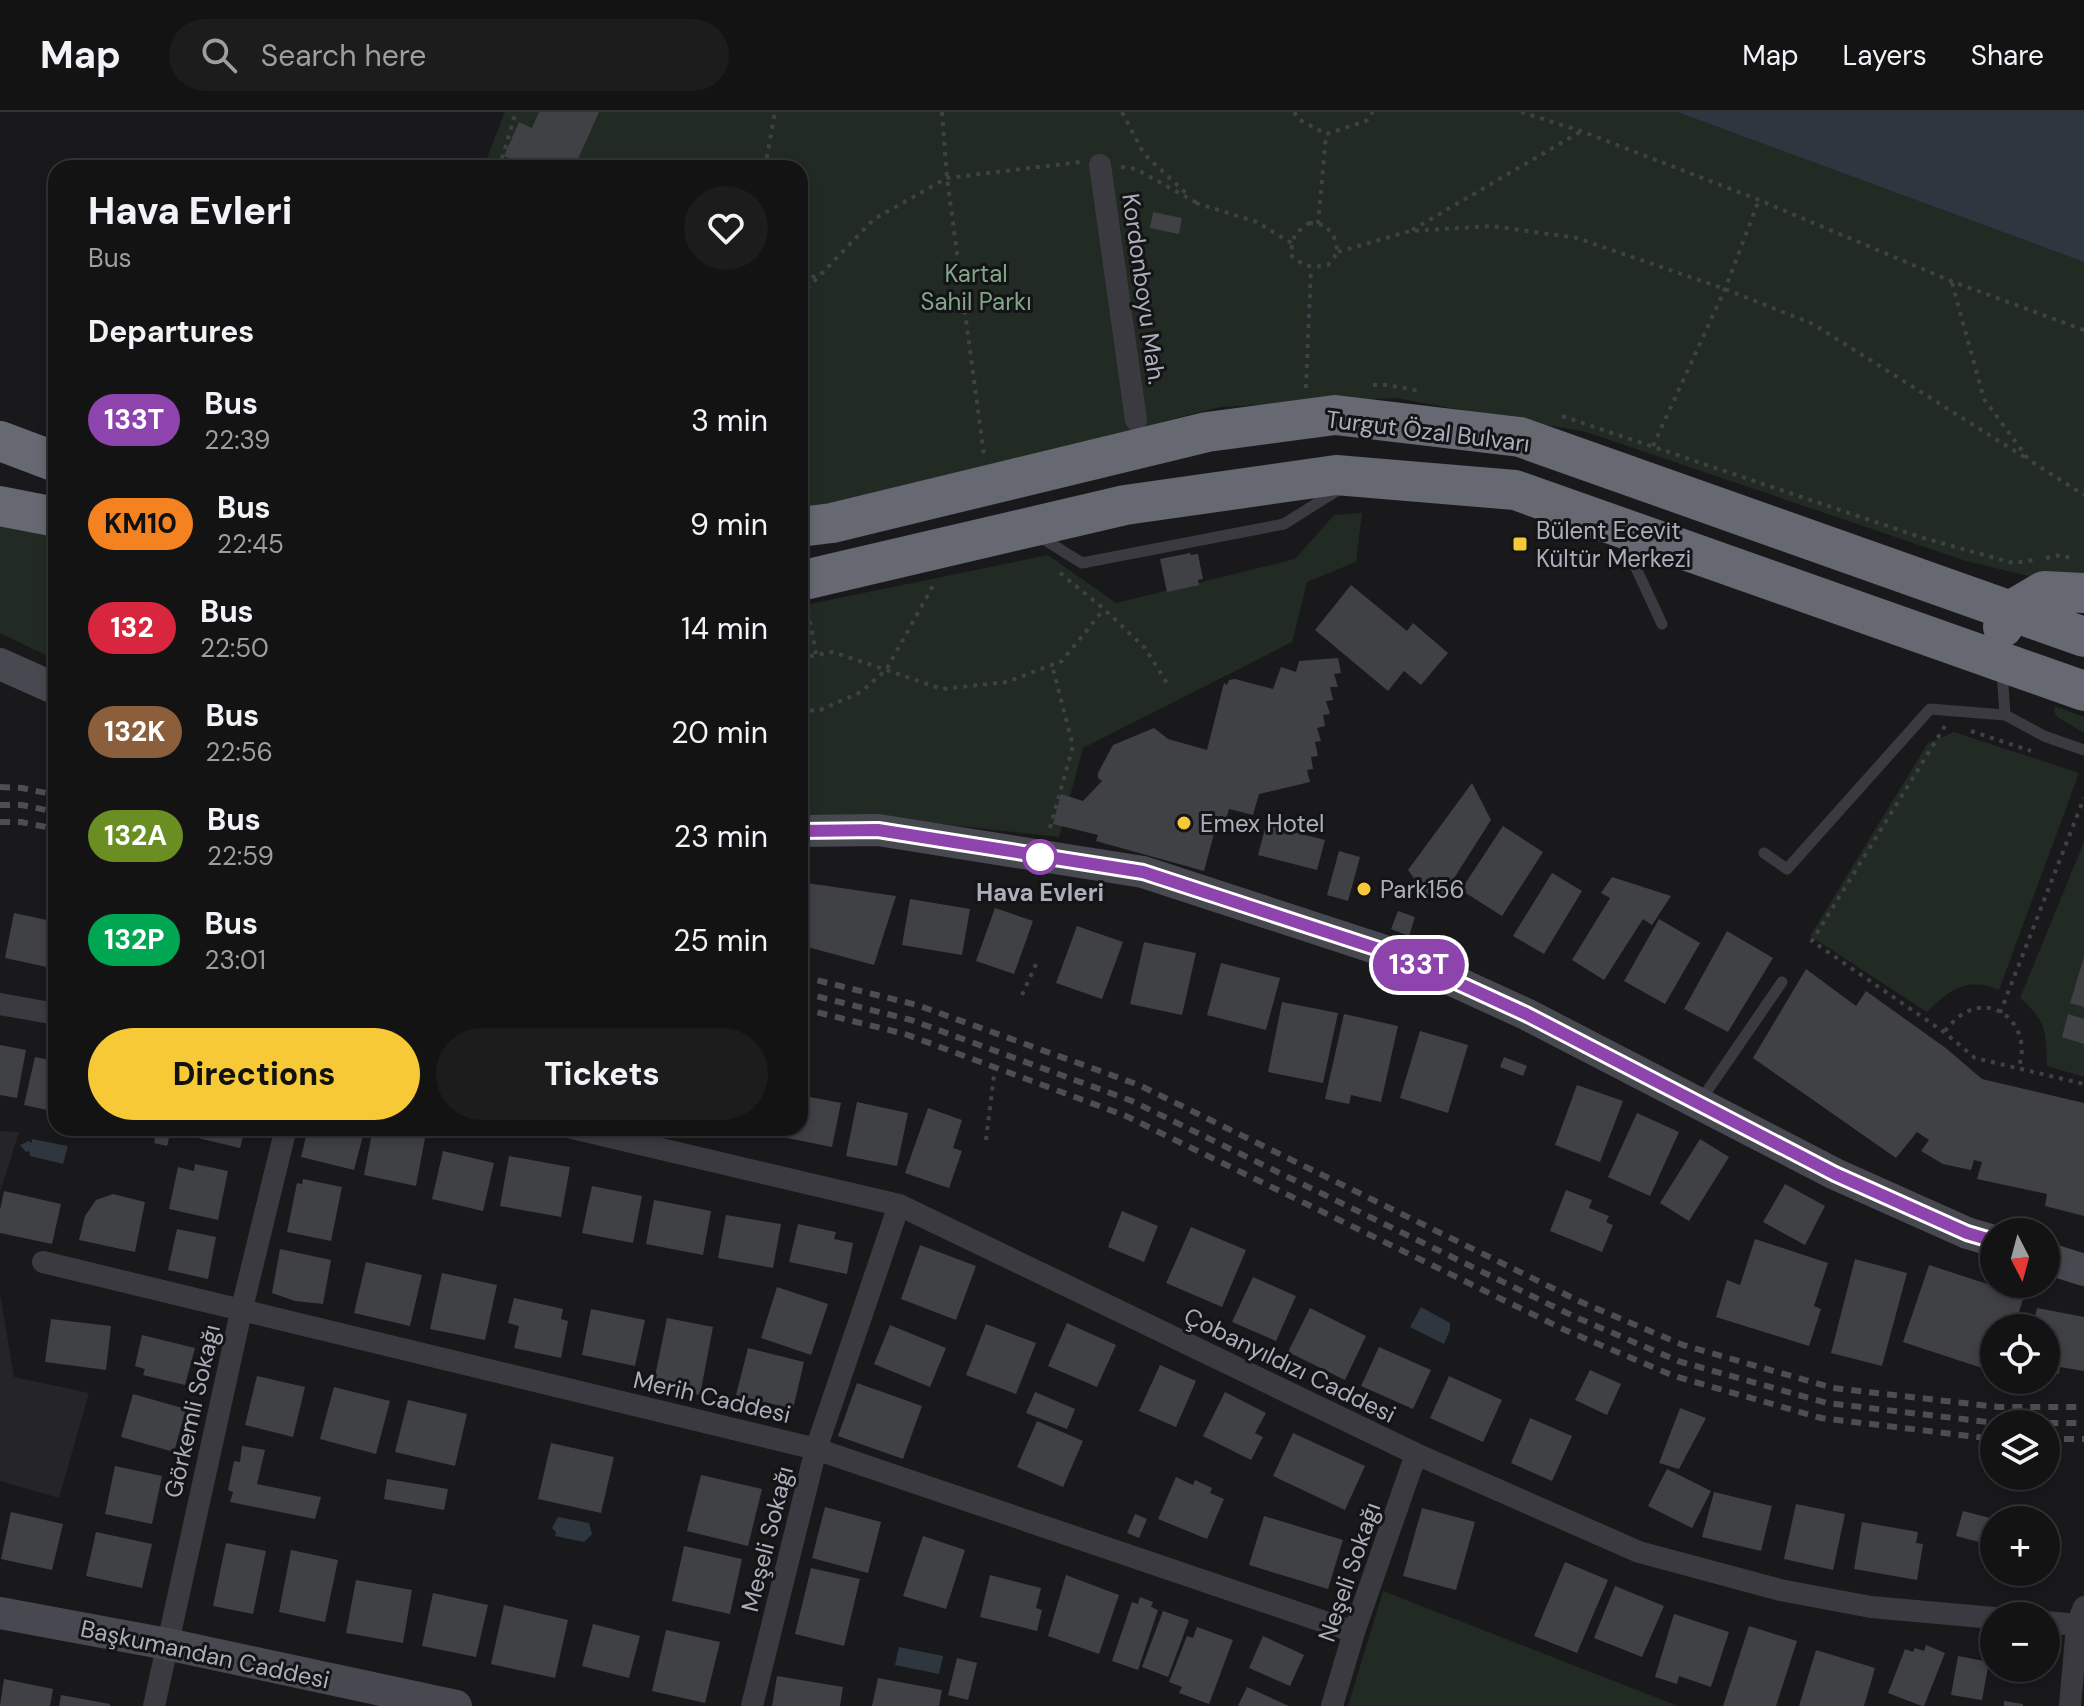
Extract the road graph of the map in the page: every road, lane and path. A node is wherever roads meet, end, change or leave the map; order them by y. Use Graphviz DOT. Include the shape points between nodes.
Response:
graph roads {
  1 [pos="516,112"];
  2 [pos="775,112"];
  3 [pos="942,112"];
  4 [pos="1122,112"];
  5 [pos="1294,112"];
  6 [pos="1373,112"];
  7 [pos="1521,112"];
  8 [pos="1581,131"];
  9 [pos="1326,134"];
  10 [pos="501,160"];
  11 [pos="766,160"];
  12 [pos="1100,165"];
  13 [pos="947,178"];
  14 [pos="1759,200"];
  15 [pos="1197,203"];
  16 [pos="1318,224"];
  17 [pos="1410,231"];
  18 [pos="1293,244"];
  19 [pos="1338,252"];
  20 [pos="1311,268"];
  21 [pos="808,270"];
  22 [pos="816,280"];
  23 [pos="1951,281"];
  24 [pos="808,288"];
  25 [pos="1725,289"];
  26 [pos="2084,330"];
  27 [pos="1306,388"];
  28 [pos="1136,420"];
  29 [pos="0,441"];
  30 [pos="1653,446"];
  31 [pos="984,457"];
  32 [pos="48,459"];
  33 [pos="2029,460"];
  34 [pos="2084,495"];
  35 [pos="0,506"];
  36 [pos="48,515"];
  37 [pos="808,526"];
  38 [pos="1617,526"];
  39 [pos="1052,566"];
  40 [pos="808,579"];
  41 [pos="921,587"];
  42 [pos="2084,593"];
  43 [pos="1104,609"];
  44 [pos="808,611"];
  45 [pos="2010,611"];
  46 [pos="1662,624"];
  47 [pos="2084,637"];
  48 [pos="816,654"];
  49 [pos="808,656"];
  50 [pos="2002,662"];
  51 [pos="0,664"];
  52 [pos="1052,665"];
  53 [pos="886,670"];
  54 [pos="1167,683"];
  55 [pos="48,685"];
  56 [pos="2084,691"];
  57 [pos="808,711"];
  58 [pos="2005,715"];
  59 [pos="1947,723"];
  60 [pos="1960,728"];
  61 [pos="2084,750"];
  62 [pos="2043,755"];
  63 [pos="2084,798"];
  64 [pos="808,831"];
  65 [pos="1764,853"];
  66 [pos="1042,857"];
  67 [pos="1037,962"];
  68 [pos="1782,982"];
  69 [pos="1022,995"];
  70 [pos="0,1004"];
  71 [pos="48,1013"];
  72 [pos="2000,1013"];
  73 [pos="1944,1032"];
  74 [pos="2018,1068"];
  75 [pos="994,1075"];
  76 [pos="2084,1084"];
  77 [pos="1699,1103"];
  78 [pos="284,1136"];
  79 [pos="606,1136"];
  80 [pos="986,1140"];
  81 [pos="899,1205"];
  82 [pos="1980,1237"];
  83 [pos="43,1262"];
  84 [pos="2060,1262"];
  85 [pos="2084,1270"];
  86 [pos="241,1312"];
  87 [pos="816,1449"];
  88 [pos="1416,1454"];
  89 [pos="0,1613"];
  90 [pos="2080,1616"];
  91 [pos="1980,1617"];
  92 [pos="2060,1620"];
  93 [pos="1354,1632"];
  94 [pos="167,1644"];
  95 [pos="154,1706"];
  96 [pos="456,1706"];
  97 [pos="752,1706"];
  98 [pos="1332,1706"];
  99 [pos="2070,1706"];
  100 [pos="2081,1706"];
  1 -- 10 [label="path"];
  2 -- 11 [label="path"];
  3 -- 13 [label="path"];
  4 -- 15 [label="path" via="1144,154"];
  5 -- 9 [label="path"];
  6 -- 9 [label="path" via="1366,121"];
  7 -- 8 [label="path"];
  8 -- 14 [label="path"];
  8 -- 17 [label="path"];
  9 -- 16 [label="path"];
  12 -- 13 [label="path" via="1078,162"];
  12 -- 15 [label="path" via="1136,169"];
  12 -- 28 [label="street, Kordonboyu Mah."];
  13 -- 22 [label="path" via="874,219"];
  13 -- 31 [label="path"];
  14 -- 23 [label="path"];
  14 -- 25 [label="path"];
  15 -- 18 [label="path" via="1257,222"];
  16 -- 18 [label="path" via="1309,223 1295,234"];
  16 -- 19 [label="path" via="1334,237"];
  17 -- 19 [label="path"];
  17 -- 25 [label="path" via="1492,226 1577,238"];
  18 -- 20 [label="path" via="1290,254"];
  19 -- 20 [label="path" via="1328,265"];
  20 -- 27 [label="path"];
  21 -- 22 [label="path"];
  22 -- 24 [label="path"];
  23 -- 26 [label="path"];
  23 -- 33 [label="path" via="1984,399"];
  25 -- 30 [label="path"];
  25 -- 33 [label="path" via="1813,324"];
  29 -- 32 [label="highway"];
  33 -- 34 [label="path"];
  35 -- 36 [label="highway"];
  37 -- 45 [label="highway, Turgut Özal Bulvarı" via="1207,432 1335,415 1520,437"];
  38 -- 40 [label="highway, Turgut Özal Bulvarı" via="1515,490 1336,475 1125,505"];
  38 -- 46 [label="lane"];
  38 -- 50 [label="highway, Turgut Özal Bulvarı"];
  39 -- 43 [label="path"];
  41 -- 53 [label="path" via="935,584"];
  42 -- 45 [label="highway" via="2044,591"];
  43 -- 52 [label="path" via="1062,661"];
  43 -- 54 [label="path" via="1145,648"];
  44 -- 48 [label="path"];
  45 -- 47 [label="highway, Turgut Özal Bulvarı"];
  45 -- 50 [label="highway" via="2000,635"];
  48 -- 49 [label="path"];
  48 -- 53 [label="path" via="833,652"];
  50 -- 56 [label="highway, Turgut Özal Bulvarı"];
  50 -- 58 [label="lane"];
  51 -- 55 [label="main road"];
  52 -- 53 [label="path" via="1007,682 942,689"];
  52 -- 66 [label="path" via="1073,746"];
  53 -- 57 [label="path" via="861,692"];
  58 -- 61 [label="lane"];
  58 -- 65 [label="lane" via="1930,709 1787,869"];
  59 -- 73 [label="path" via="1812,941"];
  60 -- 62 [label="path"];
  63 -- 72 [label="path"];
  64 -- 66 [label="main road" via="878,830"];
  66 -- 77 [label="main road" via="1143,872 1397,955"];
  67 -- 69 [label="path"];
  68 -- 77 [label="lane"];
  70 -- 71 [label="street"];
  72 -- 73 [label="path" via="1963,1013"];
  72 -- 74 [label="path" via="2020,1033"];
  73 -- 74 [label="path" via="1975,1058"];
  74 -- 76 [label="path"];
  75 -- 80 [label="path"];
  77 -- 82 [label="main road" via="1835,1174"];
  78 -- 86 [label="street, Görkemli Sokağı"];
  79 -- 81 [label="street, Çobanyıldızı Caddesi"];
  81 -- 87 [label="street, Meşeli Sokağı"];
  81 -- 88 [label="street, Çobanyıldızı Caddesi"];
  83 -- 86 [label="street, Merih Caddesi"];
  84 -- 85 [label="main road"];
  86 -- 87 [label="street, Merih Caddesi"];
  86 -- 94 [label="street, Görkemli Sokağı"];
  87 -- 93 [label="street, Merih Caddesi"];
  87 -- 97 [label="street, Meşeli Sokağı"];
  88 -- 91 [label="street, Çobanyıldızı Caddesi" via="1639,1552 1780,1590 1871,1607"];
  88 -- 93 [label="street, Neşeli Sokağı"];
  89 -- 94 [label="main road, Başkumandan Caddesi"];
  90 -- 92 [label="street"];
  90 -- 99 [label="street"];
  90 -- 100 [label="street"];
  93 -- 98 [label="street, Neşeli Sokağı"];
  94 -- 95 [label="street, Görkemli Sokağı"];
  94 -- 96 [label="main road, Başkumandan Caddesi"];
}
